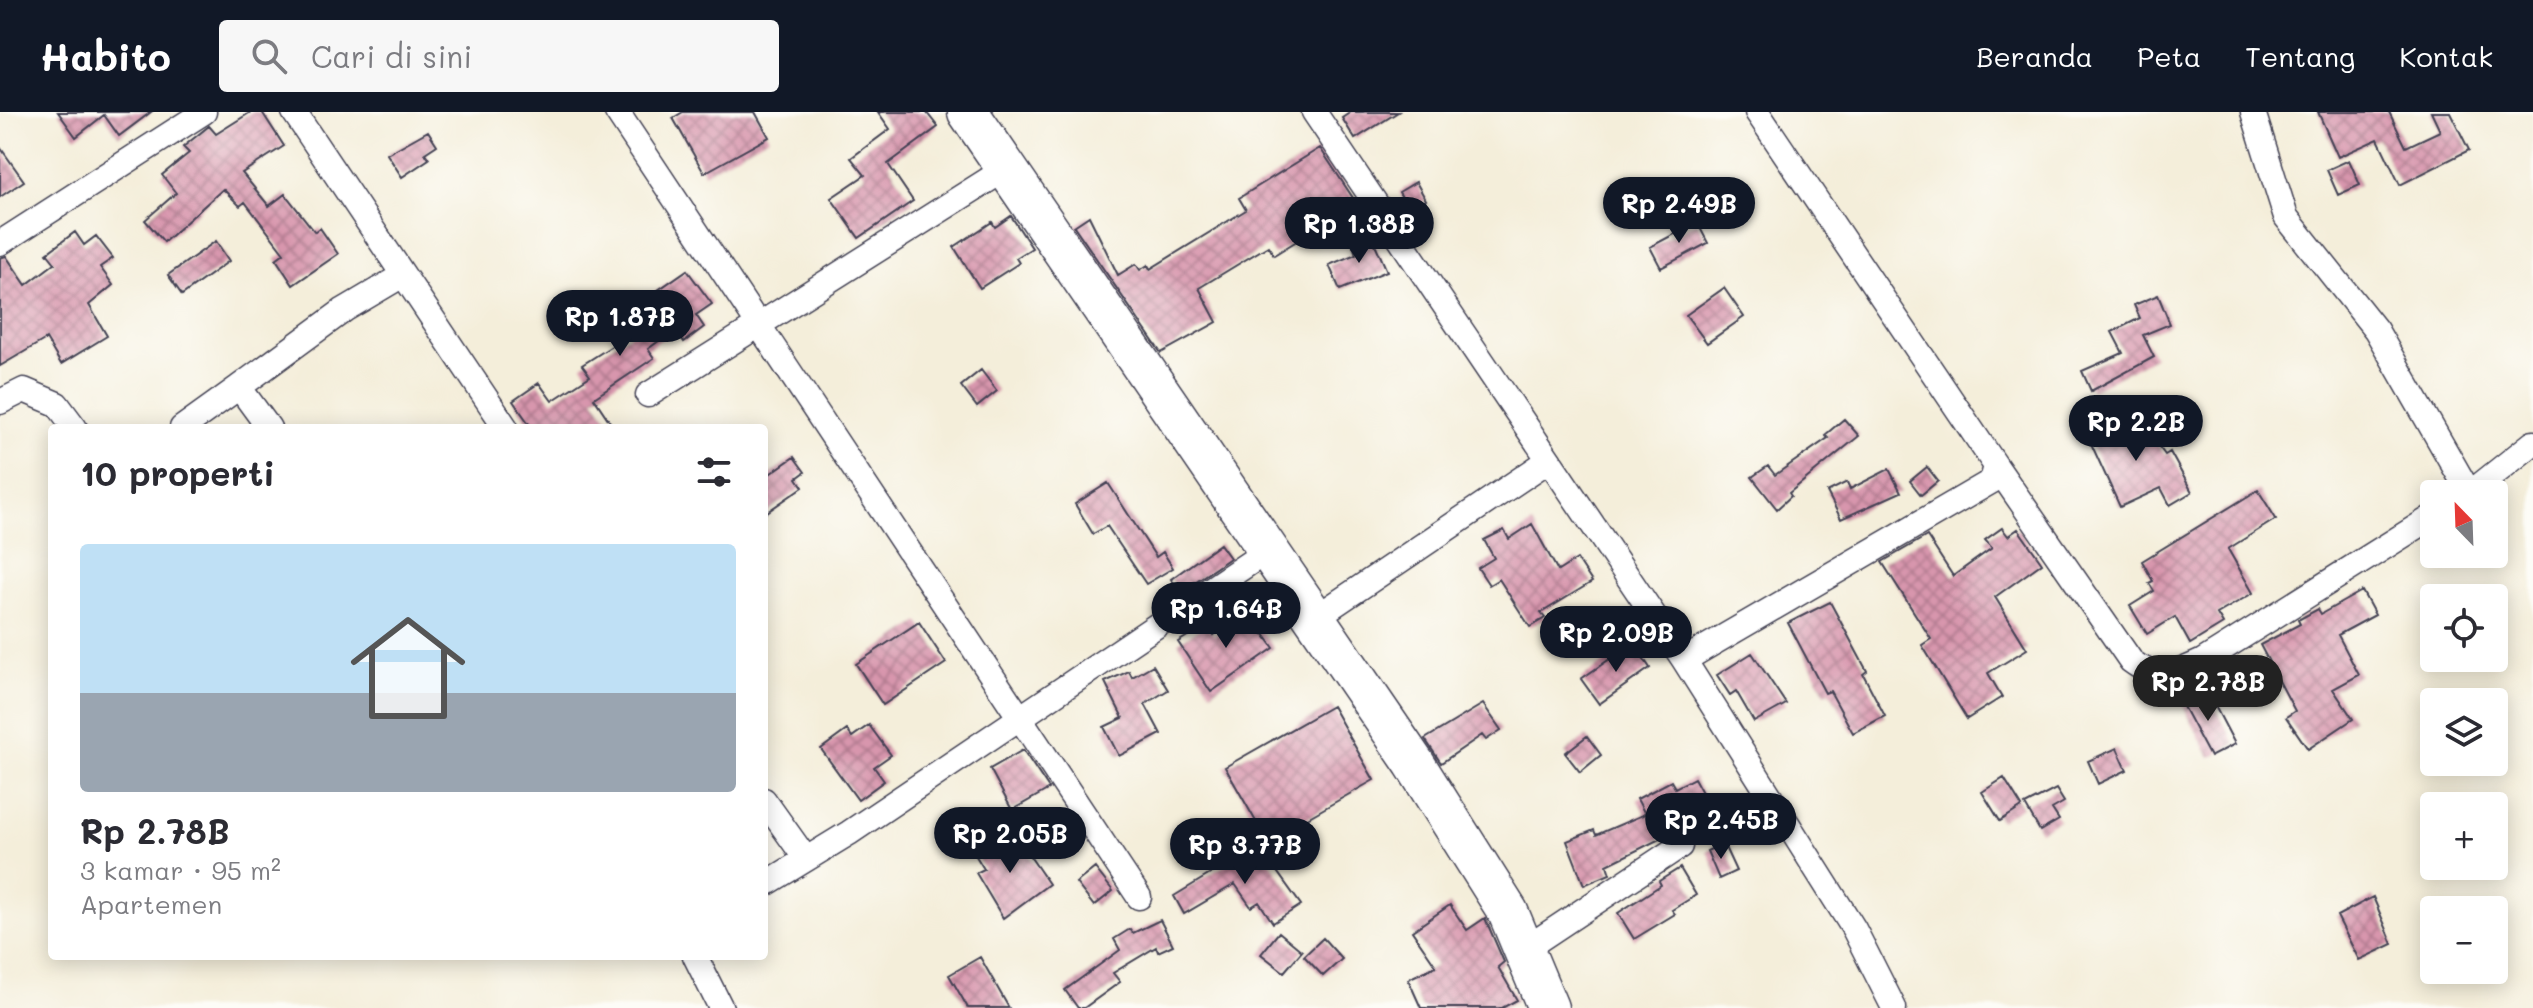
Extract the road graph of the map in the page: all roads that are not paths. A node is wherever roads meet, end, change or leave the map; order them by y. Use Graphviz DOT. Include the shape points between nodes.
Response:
graph roads {
  1 [pos="204,112"];
  2 [pos="294,112"];
  3 [pos="617,112"];
  4 [pos="968,112"];
  5 [pos="1314,112"];
  6 [pos="1757,112"];
  7 [pos="2253,112"];
  8 [pos="1007,168"];
  9 [pos="0,243"];
  10 [pos="403,275"];
  11 [pos="758,325"];
  12 [pos="239,387"];
  13 [pos="648,395"];
  14 [pos="0,402"];
  15 [pos="72,424"];
  16 [pos="188,424"];
  17 [pos="266,424"];
  18 [pos="503,424"];
  19 [pos="2533,443"];
  20 [pos="1549,460"];
  21 [pos="1996,466"];
  22 [pos="2462,480"];
  23 [pos="2487,480"];
  24 [pos="2420,525"];
  25 [pos="1270,549"];
  26 [pos="1315,618"];
  27 [pos="1684,660"];
  28 [pos="1020,718"];
  29 [pos="768,806"];
  30 [pos="1680,846"];
  31 [pos="806,859"];
  32 [pos="768,883"];
  33 [pos="1139,897"];
  34 [pos="1525,949"];
  35 [pos="697,960"];
  36 [pos="721,1008"];
  37 [pos="1548,1008"];
  38 [pos="1894,1008"];
  1 -- 9 [label="street"];
  2 -- 10 [label="street"];
  3 -- 11 [label="street"];
  4 -- 8 [label="highway"];
  5 -- 20 [label="street"];
  6 -- 21 [label="street"];
  7 -- 22 [label="street" via="2286,217 2376,330"];
  8 -- 11 [label="street"];
  8 -- 25 [label="highway"];
  10 -- 12 [label="street" via="344,310"];
  10 -- 18 [label="street"];
  11 -- 13 [label="street"];
  11 -- 28 [label="street"];
  12 -- 16 [label="street"];
  12 -- 17 [label="street"];
  14 -- 15 [label="street" via="24,390 57,404"];
  19 -- 23 [label="street"];
  20 -- 26 [label="street"];
  20 -- 27 [label="street"];
  21 -- 24 [label="street" via="2131,661 2148,674 2174,674 2203,661"];
  21 -- 27 [label="street" via="1992,481"];
  25 -- 26 [label="highway"];
  25 -- 28 [label="street"];
  26 -- 34 [label="highway" via="1483,872"];
  27 -- 38 [label="street" via="1854,929"];
  28 -- 31 [label="street"];
  28 -- 33 [label="street"];
  29 -- 31 [label="street"];
  30 -- 34 [label="street"];
  31 -- 32 [label="street"];
  34 -- 37 [label="highway"];
  35 -- 36 [label="street"];
}
